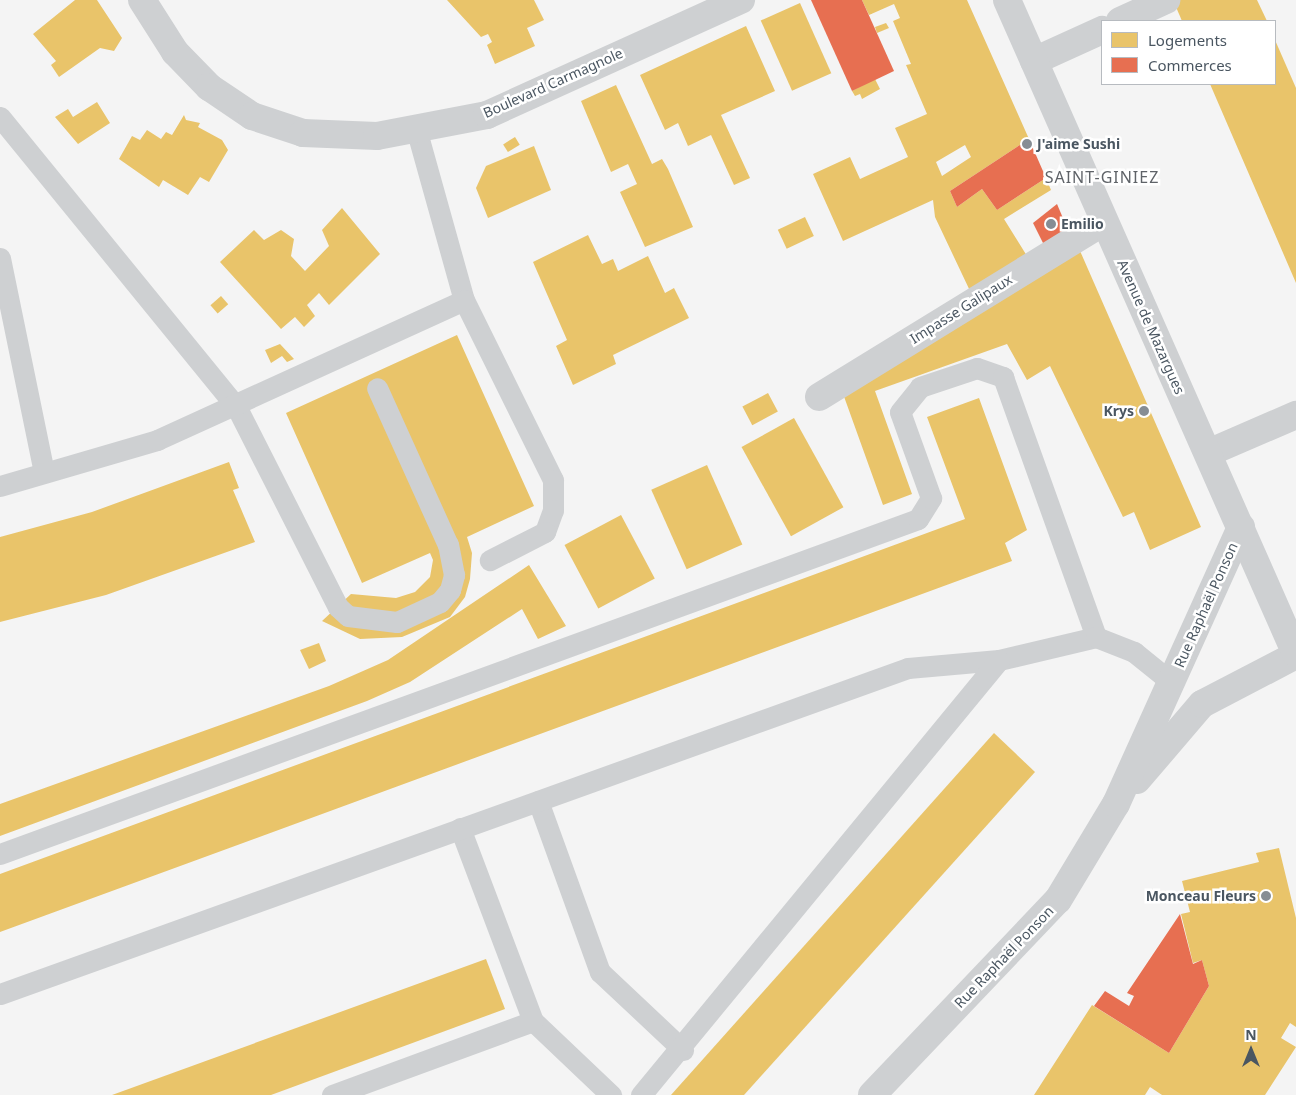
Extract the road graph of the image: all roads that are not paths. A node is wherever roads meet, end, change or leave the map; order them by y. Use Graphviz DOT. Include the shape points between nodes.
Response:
graph roads {
  1 [pos="142,0"];
  2 [pos="741,0"];
  3 [pos="1007,0"];
  4 [pos="1166,0"];
  5 [pos="1122,20"];
  6 [pos="1101,30"];
  7 [pos="1034,61"];
  8 [pos="4,130"];
  9 [pos="417,132"];
  10 [pos="1104,222"];
  11 [pos="0,258"];
  12 [pos="464,300"];
  13 [pos="377,388"];
  14 [pos="819,396"];
  15 [pos="236,406"];
  16 [pos="1296,415"];
  17 [pos="1208,453"];
  18 [pos="44,473"];
  19 [pos="0,486"];
  20 [pos="1241,527"];
  21 [pos="490,560"];
  22 [pos="1096,637"];
  23 [pos="1296,655"];
  24 [pos="999,660"];
  25 [pos="1171,682"];
  26 [pos="1202,704"];
  27 [pos="538,801"];
  28 [pos="1116,804"];
  29 [pos="460,828"];
  30 [pos="0,854"];
  31 [pos="0,994"];
  32 [pos="533,1021"];
  33 [pos="683,1050"];
  34 [pos="332,1095"];
  35 [pos="611,1095"];
  36 [pos="641,1095"];
  37 [pos="872,1095"];
  1 -- 9 [label="street, Boulevard Carmagnole" via="175,52 209,88 252,116 303,133 377,136"];
  2 -- 9 [label="street, Boulevard Carmagnole" via="487,114"];
  3 -- 7 [label="street, Avenue de Mazargues"];
  4 -- 5 [label="street"];
  6 -- 7 [label="street"];
  7 -- 10 [label="street, Avenue de Mazargues"];
  8 -- 15 [label="lane"];
  9 -- 12 [label="lane"];
  10 -- 14 [label="street, Impasse Galipaux"];
  10 -- 17 [label="street, Avenue de Mazargues"];
  11 -- 18 [label="lane"];
  12 -- 15 [label="lane"];
  12 -- 21 [label="lane" via="553,480 553,510 545,532"];
  13 -- 15 [label="lane" via="448,545 454,575 450,590 440,602 397,622 348,616 338,607"];
  15 -- 18 [label="lane" via="157,440"];
  16 -- 17 [label="street"];
  17 -- 20 [label="street, Avenue de Mazargues"];
  18 -- 19 [label="lane"];
  20 -- 23 [label="street, Avenue de Mazargues"];
  20 -- 25 [label="street, Rue Raphaël Ponson"];
  22 -- 24 [label="lane"];
  22 -- 25 [label="lane" via="1134,652"];
  22 -- 30 [label="lane" via="1004,377 977,368 920,387 900,412 931,498 918,519"];
  23 -- 26 [label="street, Rue Raphaël Ponson"];
  24 -- 27 [label="lane" via="908,668"];
  24 -- 33 [label="lane"];
  25 -- 26 [label="street, Rue Raphaël Ponson"];
  25 -- 28 [label="street, Rue Raphaël Ponson"];
  26 -- 28 [label="street, Rue Raphaël Ponson"];
  27 -- 29 [label="lane"];
  27 -- 33 [label="lane" via="600,972"];
  28 -- 37 [label="street, Rue Raphaël Ponson" via="1058,900"];
  29 -- 31 [label="lane"];
  29 -- 32 [label="lane"];
  32 -- 34 [label="lane"];
  32 -- 35 [label="lane"];
  33 -- 36 [label="lane"];
}
